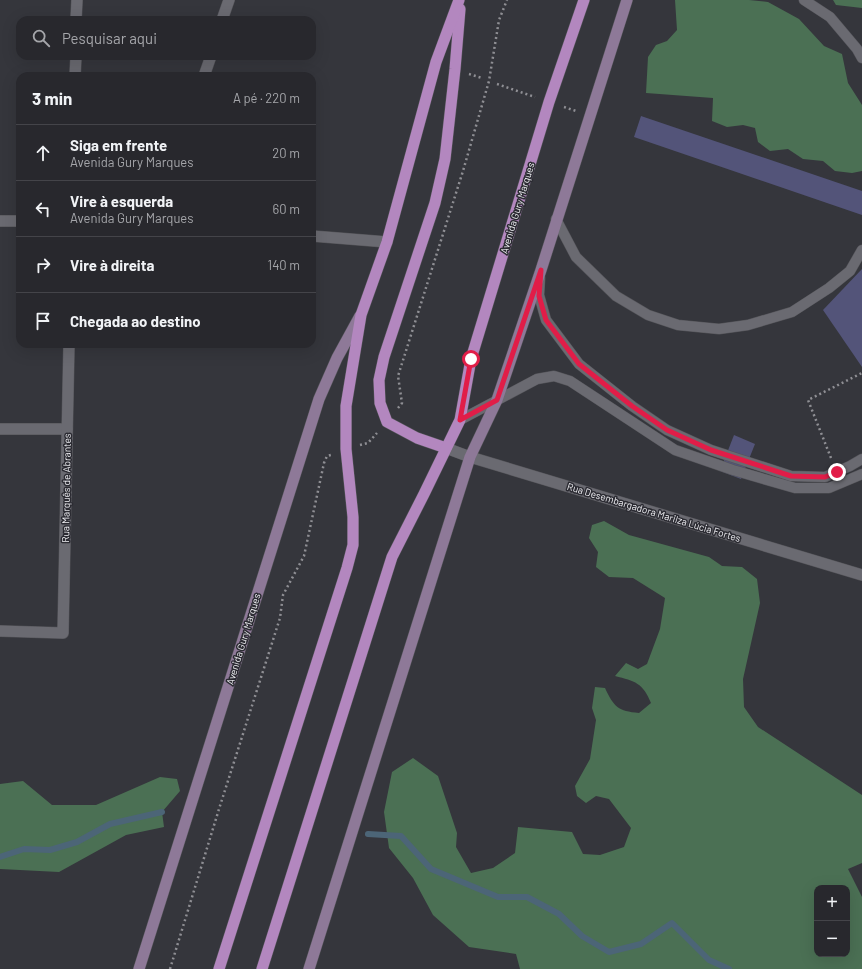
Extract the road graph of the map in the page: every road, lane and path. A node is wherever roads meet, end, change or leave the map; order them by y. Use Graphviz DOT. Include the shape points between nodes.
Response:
graph roads {
  1 [pos="77,0"];
  2 [pos="229,0"];
  3 [pos="460,0"];
  4 [pos="584,0"];
  5 [pos="627,0"];
  6 [pos="804,0"];
  7 [pos="76,16"];
  8 [pos="223,16"];
  9 [pos="862,58"];
  10 [pos="76,60"];
  11 [pos="210,60"];
  12 [pos="75,72"];
  13 [pos="205,72"];
  14 [pos="465,73"];
  15 [pos="482,78"];
  16 [pos="497,84"];
  17 [pos="534,97"];
  18 [pos="564,107"];
  19 [pos="576,112"];
  20 [pos="556,219"];
  21 [pos="0,221"];
  22 [pos="16,221"];
  23 [pos="316,236"];
  24 [pos="387,242"];
  25 [pos="862,250"];
  26 [pos="541,270"];
  27 [pos="361,315"];
  28 [pos="69,348"];
  29 [pos="862,373"];
  30 [pos="497,400"];
  31 [pos="460,420"];
  32 [pos="387,422"];
  33 [pos="0,429"];
  34 [pos="67,429"];
  35 [pos="446,448"];
  36 [pos="346,449"];
  37 [pos="470,457"];
  38 [pos="862,459"];
  39 [pos="837,472"];
  40 [pos="862,474"];
  41 [pos="862,575"];
  42 [pos="0,631"];
  43 [pos="139,969"];
  44 [pos="170,969"];
  45 [pos="219,969"];
  46 [pos="262,969"];
  47 [pos="309,969"];
  1 -- 7 [label="street"];
  2 -- 8 [label="street"];
  3 -- 24 [label="main road, Avenida Gury Marques" via="436,62"];
  3 -- 32 [label="main road" via="445,159 435,203 384,357 379,380 380,403"];
  4 -- 31 [label="main road, Avenida Gury Marques" via="547,110 471,359"];
  5 -- 20 [label="main road"];
  6 -- 9 [label="lane" via="830,17"];
  10 -- 12 [label="street"];
  11 -- 13 [label="street"];
  14 -- 15 [label="path"];
  16 -- 17 [label="path"];
  18 -- 19 [label="path"];
  20 -- 25 [label="lane" via="576,257 616,296 648,315 678,325 719,329 792,312 850,271"];
  20 -- 26 [label="main road"];
  21 -- 22 [label="street"];
  23 -- 24 [label="street"];
  24 -- 27 [label="main road, Avenida Gury Marques"];
  26 -- 30 [label="main road"];
  26 -- 39 [label="lane" via="539,296 546,320 579,364 667,430 711,450 791,476 825,477"];
  27 -- 36 [label="main road, Avenida Gury Marques" via="346,406"];
  27 -- 43 [label="main road, Avenida Gury Marques" via="337,358 319,399"];
  28 -- 34 [label="street, Rua Marquês de Abrantes"];
  29 -- 39 [label="path" via="808,400"];
  30 -- 31 [label="lane"];
  30 -- 37 [label="main road"];
  30 -- 40 [label="lane" via="536,379 554,376 570,381 675,450 733,470 795,488 829,488"];
  31 -- 35 [label="main road, Avenida Gury Marques"];
  32 -- 35 [label="main road" via="417,438"];
  32 -- 36 [label="path" via="368,443"];
  33 -- 34 [label="street"];
  34 -- 42 [label="street, Rua Marquês de Abrantes" via="63,632"];
  35 -- 37 [label="street, Rua Desembargadora Marilza Lúcia Fortes"];
  35 -- 46 [label="main road, Avenida Gury Marques" via="392,557"];
  36 -- 44 [label="path" via="327,456 324,463 304,556 283,595 280,618"];
  36 -- 45 [label="main road, Avenida Gury Marques" via="353,517 353,545"];
  37 -- 41 [label="street, Rua Desembargadora Marilza Lúcia Fortes"];
  37 -- 47 [label="main road"];
  38 -- 39 [label="lane"];
}
